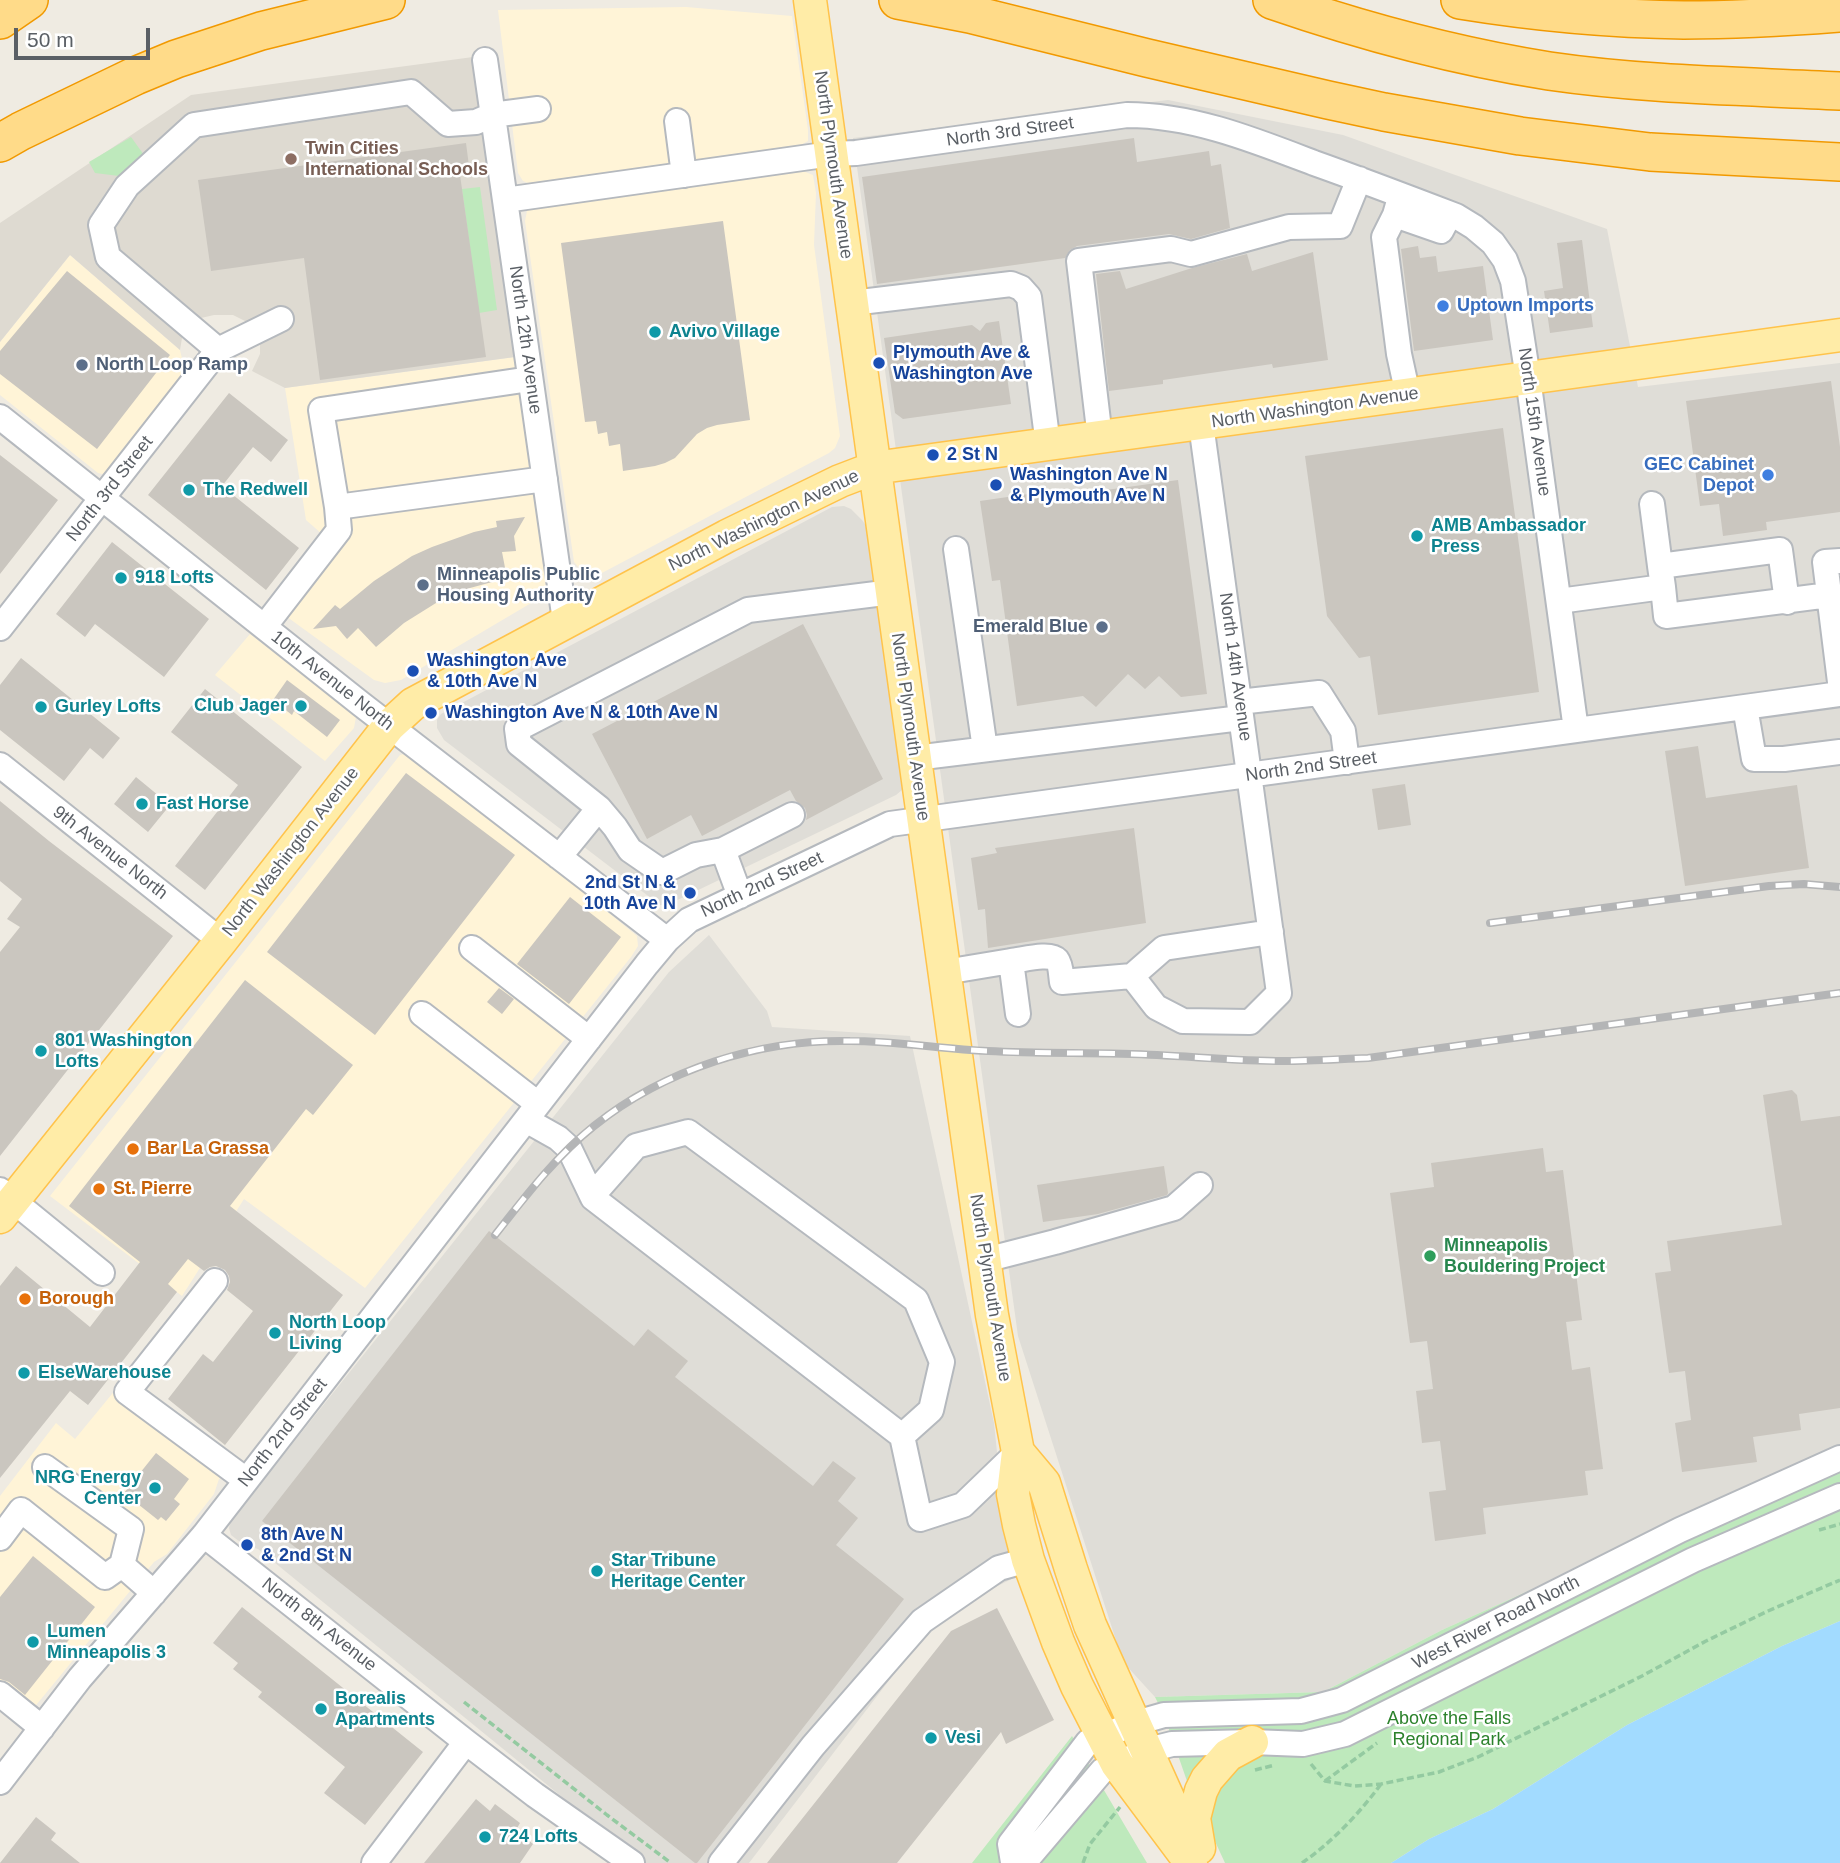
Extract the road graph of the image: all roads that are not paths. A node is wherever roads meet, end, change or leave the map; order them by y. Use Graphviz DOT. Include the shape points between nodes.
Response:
graph roads {
  1 [pos="29,0"];
  2 [pos="386,0"];
  3 [pos="898,0"];
  4 [pos="989,0"];
  5 [pos="1272,0"];
  6 [pos="1460,0"];
  7 [pos="811,9"];
  8 [pos="1840,13"];
  9 [pos="0,20"];
  10 [pos="485,60"];
  11 [pos="1840,91"];
  12 [pos="538,109"];
  13 [pos="1384,112"];
  14 [pos="492,115"];
  15 [pos="677,121"];
  16 [pos="0,143"];
  17 [pos="831,154"];
  18 [pos="1840,162"];
  19 [pos="684,175"];
  20 [pos="1359,179"];
  21 [pos="505,200"];
  22 [pos="1398,205"];
  23 [pos="1493,243"];
  24 [pos="852,303"];
  25 [pos="281,318"];
  26 [pos="1840,335"];
  27 [pos="218,350"];
  28 [pos="1528,378"];
  29 [pos="530,379"];
  30 [pos="1408,395"];
  31 [pos="0,417"];
  32 [pos="1201,424"];
  33 [pos="1100,438"];
  34 [pos="1048,445"];
  35 [pos="874,468"];
  36 [pos="545,479"];
  37 [pos="103,499"];
  38 [pos="1652,503"];
  39 [pos="337,506"];
  40 [pos="956,549"];
  41 [pos="1840,561"];
  42 [pos="1661,577"];
  43 [pos="892,592"];
  44 [pos="1829,595"];
  45 [pos="1559,601"];
  46 [pos="1787,602"];
  47 [pos="565,621"];
  48 [pos="264,627"];
  49 [pos="0,628"];
  50 [pos="1840,682"];
  51 [pos="1840,694"];
  52 [pos="1745,707"];
  53 [pos="1240,710"];
  54 [pos="389,726"];
  55 [pos="1576,730"];
  56 [pos="985,749"];
  57 [pos="1840,752"];
  58 [pos="915,758"];
  59 [pos="1347,762"];
  60 [pos="0,765"];
  61 [pos="1250,776"];
  62 [pos="599,808"];
  63 [pos="792,815"];
  64 [pos="923,818"];
  65 [pos="723,850"];
  66 [pos="559,857"];
  67 [pos="740,895"];
  68 [pos="1271,932"];
  69 [pos="667,940"];
  70 [pos="221,941"];
  71 [pos="472,948"];
  72 [pos="1011,961"];
  73 [pos="945,972"];
  74 [pos="1132,976"];
  75 [pos="422,1014"];
  76 [pos="1018,1014"];
  77 [pos="589,1039"];
  78 [pos="532,1112"];
  79 [pos="1200,1185"];
  80 [pos="592,1196"];
  81 [pos="4,1203"];
  82 [pos="985,1260"];
  83 [pos="102,1273"];
  84 [pos="215,1281"];
  85 [pos="902,1436"];
  86 [pos="1018,1452"];
  87 [pos="1840,1458"];
  88 [pos="45,1467"];
  89 [pos="246,1480"];
  90 [pos="1840,1496"];
  91 [pos="1680,1530"];
  92 [pos="204,1535"];
  93 [pos="0,1538"];
  94 [pos="1028,1560"];
  95 [pos="1693,1560"];
  96 [pos="122,1565"];
  97 [pos="154,1593"];
  98 [pos="1447,1647"];
  99 [pos="1462,1675"];
  100 [pos="0,1694"];
  101 [pos="42,1728"];
  102 [pos="1103,1736"];
  103 [pos="1142,1737"];
  104 [pos="466,1742"];
  105 [pos="1251,1757"];
  106 [pos="1117,1764"];
  107 [pos="0,1782"];
  108 [pos="374,1863"];
  109 [pos="632,1863"];
  110 [pos="722,1863"];
  111 [pos="1013,1863"];
  112 [pos="1191,1863"];
  113 [pos="1199,1863"];
  1 -- 9 [label="highway"];
  2 -- 16 [label="highway" via="215,45 124,81"];
  3 -- 13 [label="highway"];
  4 -- 13 [label="highway"];
  5 -- 11 [label="highway" via="1367,30 1550,71"];
  6 -- 8 [label="highway" via="1646,19"];
  7 -- 17 [label="main road, North Plymouth Avenue"];
  10 -- 14 [label="street, North 12th Avenue"];
  12 -- 14 [label="street"];
  13 -- 18 [label="highway" via="1608,148"];
  14 -- 21 [label="street, North 12th Avenue"];
  14 -- 27 [label="street" via="476,122 448,124 411,92 194,125 127,186 101,225 108,257"];
  15 -- 19 [label="street"];
  17 -- 19 [label="street, North 3rd Street"];
  17 -- 20 [label="street, North 3rd Street" via="1150,115 1244,136"];
  17 -- 24 [label="main road, North Plymouth Avenue"];
  19 -- 21 [label="street, North 3rd Street"];
  20 -- 22 [label="street, North 3rd Street"];
  20 -- 33 [label="street" via="1340,226 1289,227 1191,254 1171,249 1079,261"];
  21 -- 29 [label="street, North 12th Avenue"];
  22 -- 23 [label="street, North 3rd Street" via="1440,223 1474,228"];
  22 -- 30 [label="street" via="1384,237"];
  23 -- 28 [label="street, North 15th Avenue" via="1513,281"];
  24 -- 34 [label="street" via="1011,284 1021,288 1029,298"];
  24 -- 35 [label="main road, North Plymouth Avenue"];
  25 -- 27 [label="street"];
  26 -- 28 [label="main road, North Washington Avenue"];
  27 -- 37 [label="street, North 3rd Street"];
  28 -- 30 [label="main road, North Washington Avenue"];
  28 -- 45 [label="street, North 15th Avenue"];
  29 -- 36 [label="street, North 12th Avenue"];
  29 -- 39 [label="street" via="321,410"];
  30 -- 32 [label="main road, North Washington Avenue"];
  31 -- 37 [label="street, 10th Avenue North"];
  32 -- 33 [label="main road, North Washington Avenue"];
  32 -- 53 [label="street, North 14th Avenue"];
  33 -- 34 [label="main road, North Washington Avenue"];
  34 -- 35 [label="main road, North Washington Avenue"];
  35 -- 43 [label="main road, North Plymouth Avenue"];
  35 -- 47 [label="main road, North Washington Avenue" via="727,536"];
  36 -- 39 [label="street"];
  36 -- 47 [label="street, North 12th Avenue"];
  37 -- 48 [label="street, 10th Avenue North"];
  37 -- 49 [label="street, North 3rd Street"];
  38 -- 42 [label="street"];
  39 -- 48 [label="street" via="339,530"];
  40 -- 56 [label="street"];
  41 -- 44 [label="street" via="1825,562"];
  42 -- 45 [label="street"];
  42 -- 46 [label="street" via="1666,616"];
  42 -- 46 [label="street" via="1780,550"];
  43 -- 58 [label="main road, North Plymouth Avenue"];
  43 -- 62 [label="street" via="748,610 517,729 519,744"];
  44 -- 46 [label="street"];
  44 -- 50 [label="street"];
  45 -- 55 [label="street, North 15th Avenue"];
  47 -- 54 [label="main road, North Washington Avenue" via="413,704"];
  48 -- 54 [label="street, 10th Avenue North"];
  51 -- 52 [label="street, North 2nd Street"];
  52 -- 55 [label="street, North 2nd Street"];
  52 -- 57 [label="street" via="1754,759"];
  53 -- 56 [label="street"];
  53 -- 59 [label="street" via="1319,693 1343,731"];
  53 -- 61 [label="street, North 14th Avenue"];
  54 -- 66 [label="street, 10th Avenue North"];
  54 -- 70 [label="main road, North Washington Avenue"];
  55 -- 59 [label="street, North 2nd Street"];
  56 -- 58 [label="street"];
  58 -- 64 [label="main road, North Plymouth Avenue"];
  59 -- 61 [label="street, North 2nd Street"];
  60 -- 70 [label="street, 9th Avenue North"];
  61 -- 64 [label="street, North 2nd Street"];
  61 -- 68 [label="street, North 14th Avenue"];
  62 -- 65 [label="street" via="630,850 662,872 696,855"];
  62 -- 66 [label="street"];
  63 -- 65 [label="street"];
  64 -- 67 [label="street, North 2nd Street" via="890,824"];
  64 -- 73 [label="main road, North Plymouth Avenue"];
  65 -- 67 [label="street"];
  66 -- 69 [label="street, 10th Avenue North"];
  67 -- 69 [label="street, North 2nd Street" via="689,919"];
  68 -- 74 [label="street" via="1164,948"];
  68 -- 74 [label="street, North 14th Avenue" via="1279,993 1250,1022 1184,1021 1156,1007"];
  69 -- 77 [label="street, North 2nd Street"];
  70 -- 81 [label="main road, North Washington Avenue"];
  71 -- 77 [label="street"];
  72 -- 73 [label="street"];
  72 -- 74 [label="street" via="1050,955 1059,964 1062,982"];
  72 -- 76 [label="street"];
  73 -- 82 [label="main road, North Plymouth Avenue"];
  75 -- 78 [label="street"];
  77 -- 78 [label="street, North 2nd Street"];
  78 -- 80 [label="street" via="569,1148"];
  78 -- 89 [label="street, North 2nd Street"];
  79 -- 82 [label="street" via="1174,1208"];
  80 -- 85 [label="street"];
  80 -- 85 [label="street" via="636,1146 688,1132 916,1300 942,1362 931,1410"];
  81 -- 83 [label="street"];
  82 -- 86 [label="main road, North Plymouth Avenue"];
  84 -- 89 [label="street" via="127,1392"];
  85 -- 86 [label="street" via="920,1518 963,1505"];
  86 -- 94 [label="main road, North Plymouth Avenue" via="1013,1494"];
  86 -- 103 [label="main road, North Plymouth Avenue" via="1044,1483 1090,1625"];
  87 -- 91 [label="street, West River Road North"];
  88 -- 96 [label="street" via="131,1529"];
  89 -- 92 [label="street, North 2nd Street"];
  90 -- 95 [label="street, West River Road North"];
  91 -- 95 [label="street"];
  91 -- 98 [label="street, West River Road North"];
  92 -- 97 [label="street, North 2nd Street"];
  92 -- 104 [label="street, North 8th Avenue"];
  93 -- 96 [label="street" via="21,1510 105,1577"];
  94 -- 102 [label="main road, North Plymouth Avenue" via="1058,1642"];
  94 -- 110 [label="street" via="999,1568 922,1621 813,1746"];
  95 -- 99 [label="street, West River Road North"];
  96 -- 97 [label="street"];
  97 -- 101 [label="street, North 2nd Street"];
  98 -- 99 [label="street"];
  98 -- 103 [label="street, West River Road North" via="1342,1700 1301,1711 1164,1715"];
  99 -- 105 [label="street, West River Road North" via="1345,1734"];
  100 -- 101 [label="street"];
  101 -- 107 [label="street, North 2nd Street"];
  102 -- 103 [label="street"];
  102 -- 106 [label="main road, North Plymouth Avenue"];
  102 -- 111 [label="street" via="1088,1742 1010,1844"];
  103 -- 105 [label="street, West River Road North"];
  103 -- 106 [label="street"];
  103 -- 113 [label="main road, North Plymouth Avenue"];
  104 -- 108 [label="street"];
  104 -- 109 [label="street, North 8th Avenue"];
  105 -- 113 [label="main road" via="1228,1755 1201,1791 1194,1818"];
  106 -- 111 [label="street" via="1102,1771 1028,1858"];
  106 -- 112 [label="main road, North Plymouth Avenue"];
}
